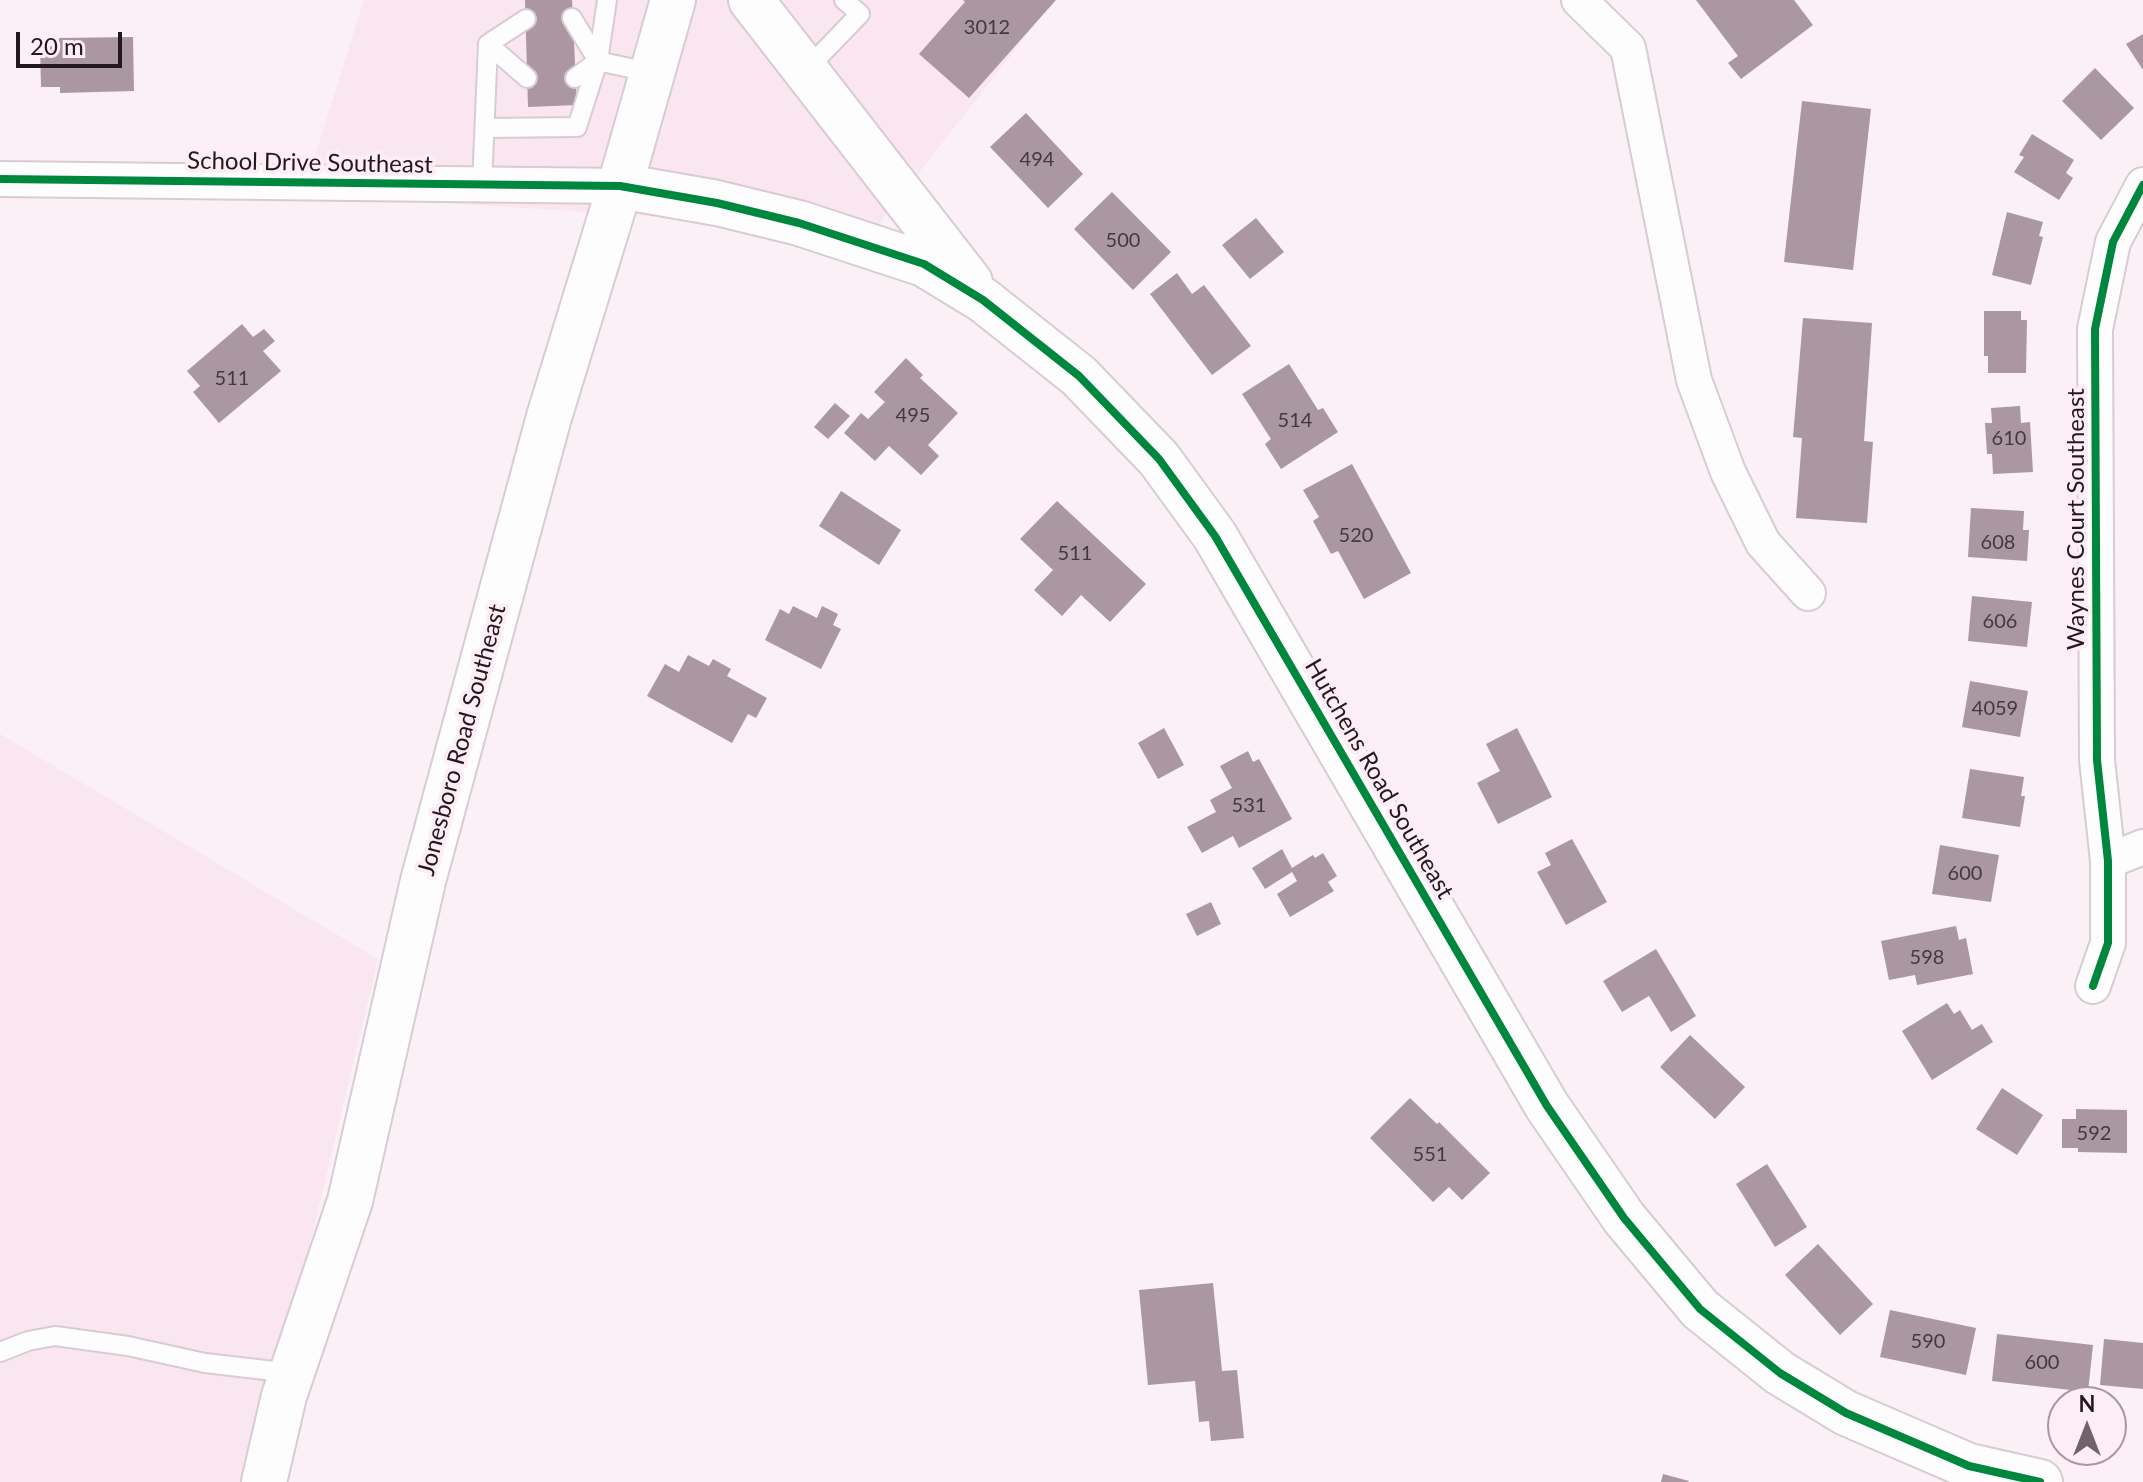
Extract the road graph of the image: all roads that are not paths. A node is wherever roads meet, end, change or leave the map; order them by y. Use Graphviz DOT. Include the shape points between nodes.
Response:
graph roads {
  1 [pos="607,0"];
  2 [pos="673,0"];
  3 [pos="751,0"];
  4 [pos="844,0"];
  5 [pos="1579,0"];
  6 [pos="572,18"];
  7 [pos="526,19"];
  8 [pos="488,44"];
  9 [pos="598,61"];
  10 [pos="806,70"];
  11 [pos="652,73"];
  12 [pos="527,78"];
  13 [pos="575,78"];
  14 [pos="485,128"];
  15 [pos="0,179"];
  16 [pos="482,185"];
  17 [pos="2143,185"];
  18 [pos="620,186"];
  19 [pos="983,300"];
  20 [pos="1808,593"];
  21 [pos="2143,847"];
  22 [pos="2108,861"];
  23 [pos="2093,986"];
  24 [pos="0,1352"];
  25 [pos="291,1373"];
  26 [pos="264,1482"];
  27 [pos="2040,1482"];
  1 -- 9 [label="lane"];
  2 -- 11 [label="street, Jonesboro Road Southeast"];
  3 -- 10 [label="street"];
  4 -- 10 [label="lane" via="860,14"];
  5 -- 20 [label="street" via="1628,48 1694,380 1728,472 1763,543"];
  6 -- 9 [label="lane"];
  7 -- 8 [label="lane"];
  8 -- 12 [label="lane"];
  8 -- 14 [label="lane"];
  9 -- 11 [label="lane"];
  9 -- 13 [label="lane"];
  9 -- 14 [label="lane" via="577,127"];
  10 -- 19 [label="street"];
  11 -- 18 [label="street, Jonesboro Road Southeast"];
  14 -- 16 [label="lane"];
  15 -- 16 [label="street, School Drive Southeast"];
  16 -- 18 [label="street, School Drive Southeast"];
  17 -- 22 [label="street, Waynes Court Southeast" via="2113,242 2095,329 2097,760"];
  18 -- 19 [label="street, Hutchens Road Southeast" via="799,223 924,264"];
  18 -- 25 [label="street, Jonesboro Road Southeast" via="549,417 423,881 350,1201"];
  19 -- 27 [label="street, Hutchens Road Southeast" via="1079,376 1159,459 1215,536 1547,1106 1624,1218 1700,1309 1780,1373 1846,1413 1969,1466"];
  21 -- 22 [label="street"];
  22 -- 23 [label="street, Waynes Court Southeast" via="2108,943"];
  24 -- 25 [label="lane" via="55,1336"];
  25 -- 26 [label="street, Jonesboro Road Southeast"];
}
